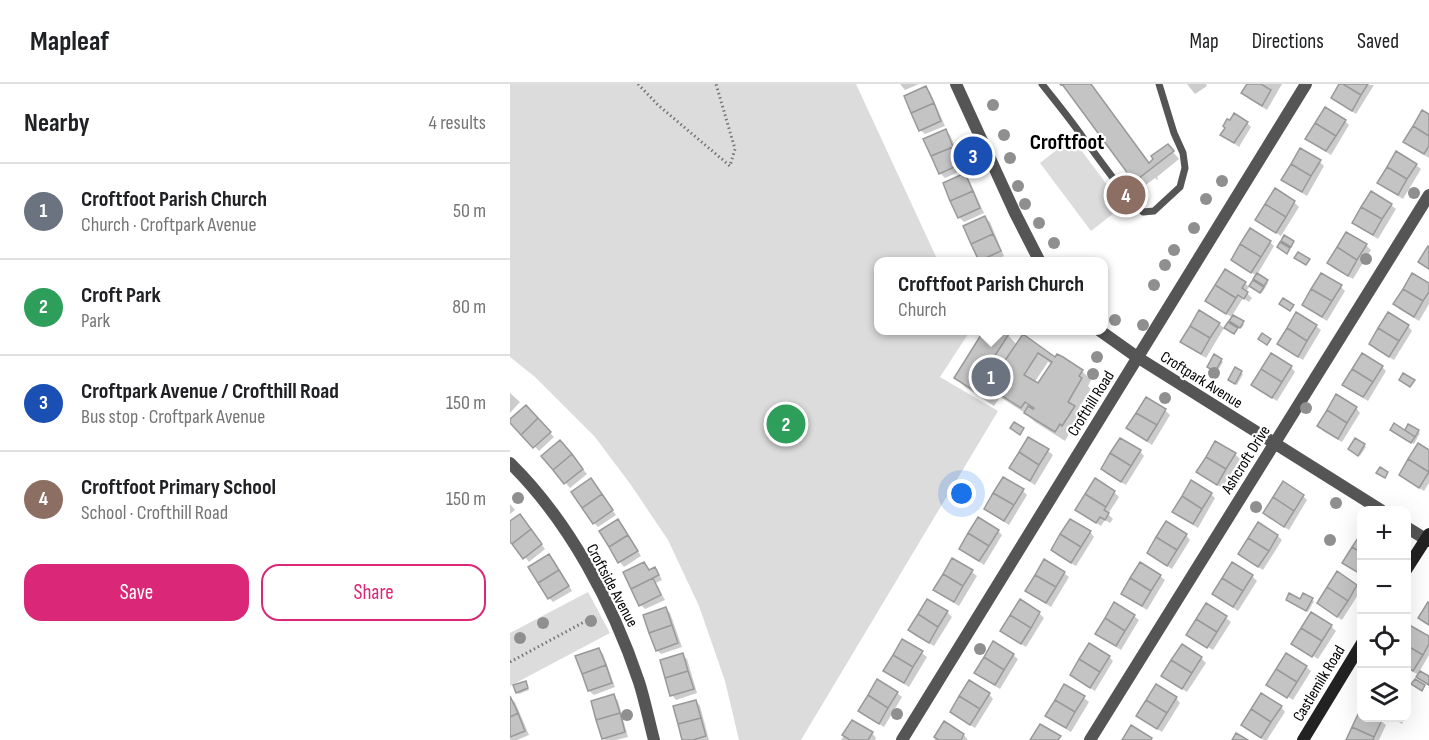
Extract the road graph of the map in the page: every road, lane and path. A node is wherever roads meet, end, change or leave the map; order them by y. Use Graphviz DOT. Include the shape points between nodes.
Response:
graph roads {
  1 [pos="638,84"];
  2 [pos="716,84"];
  3 [pos="956,84"];
  4 [pos="1042,84"];
  5 [pos="1158,84"];
  6 [pos="1306,84"];
  7 [pos="1429,195"];
  8 [pos="1038,257"];
  9 [pos="1106,335"];
  10 [pos="1137,357"];
  11 [pos="1274,443"];
  12 [pos="510,463"];
  13 [pos="1375,506"];
  14 [pos="1411,529"];
  15 [pos="1428,538"];
  16 [pos="1411,564"];
  17 [pos="610,609"];
  18 [pos="1357,651"];
  19 [pos="510,662"];
  20 [pos="654,740"];
  21 [pos="902,740"];
  22 [pos="1090,740"];
  23 [pos="1303,740"];
  1 -- 2 [label="path" via="730,166 735,149"];
  3 -- 8 [label="street"];
  4 -- 5 [label="lane" via="1143,212 1154,211 1180,187 1185,168"];
  6 -- 10 [label="street, Crofthill Road"];
  7 -- 11 [label="street, Ashcroft Drive"];
  9 -- 10 [label="street, Croftpark Avenue"];
  10 -- 11 [label="street, Croftpark Avenue"];
  10 -- 21 [label="street, Crofthill Road"];
  11 -- 13 [label="street, Croftpark Avenue"];
  11 -- 22 [label="street, Ashcroft Drive"];
  12 -- 17 [label="street, Croftside Avenue" via="552,512"];
  14 -- 15 [label="street"];
  15 -- 16 [label="street"];
  17 -- 19 [label="path"];
  17 -- 20 [label="street, Croftside Avenue" via="639,684"];
  18 -- 23 [label="street, Castlemilk Road"];
}
